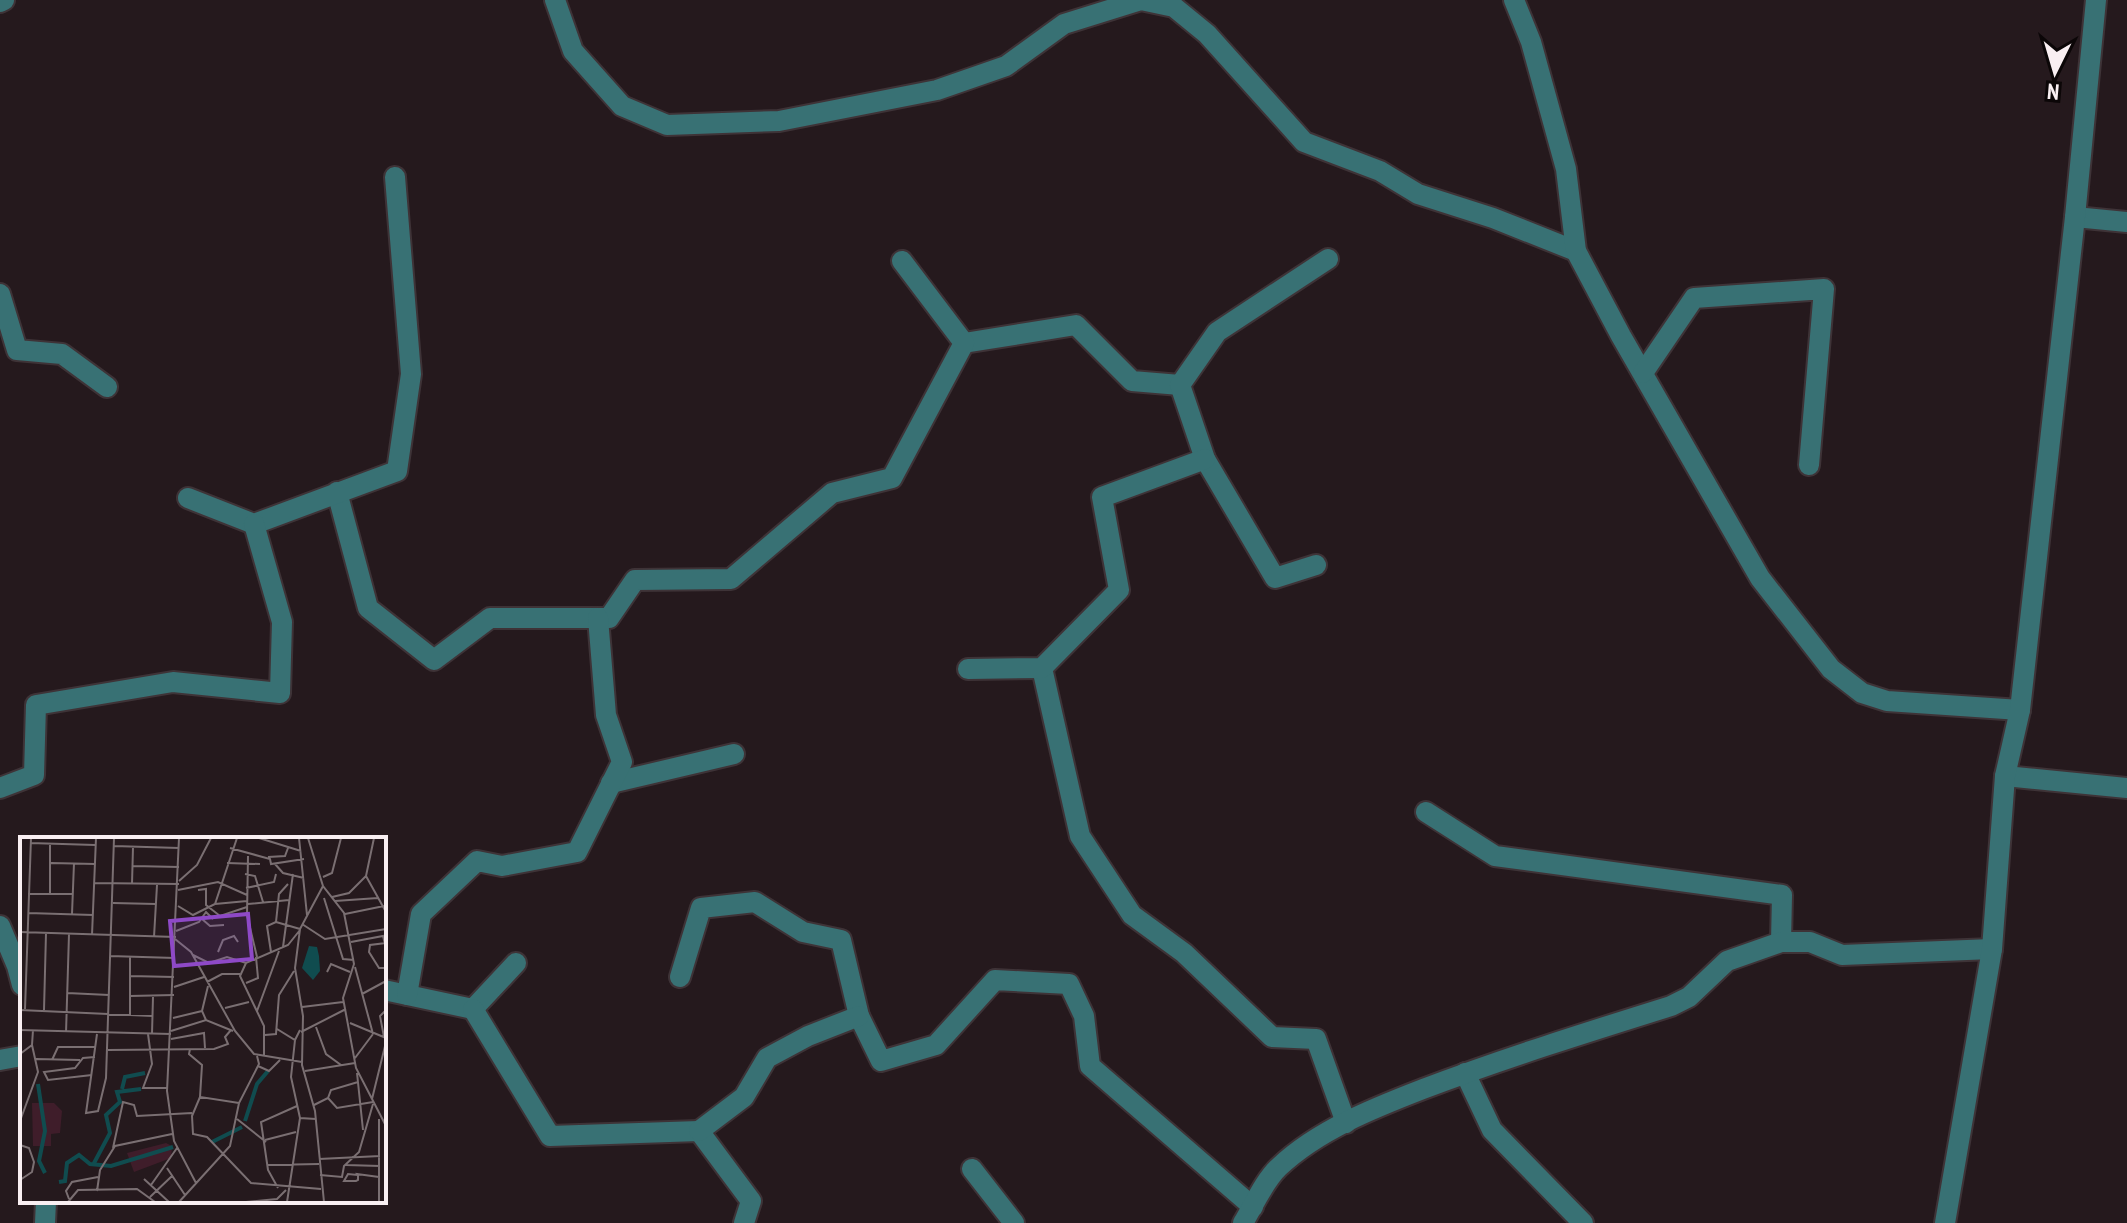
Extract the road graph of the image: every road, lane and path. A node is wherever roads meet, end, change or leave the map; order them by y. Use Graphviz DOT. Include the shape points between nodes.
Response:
graph roads {
  1 [pos="555,0"];
  2 [pos="1514,0"];
  3 [pos="2096,0"];
  4 [pos="395,177"];
  5 [pos="2075,217"];
  6 [pos="2127,222"];
  7 [pos="1576,251"];
  8 [pos="1328,259"];
  9 [pos="902,261"];
  10 [pos="0,294"];
  11 [pos="964,343"];
  12 [pos="1643,373"];
  13 [pos="1180,385"];
  14 [pos="107,387"];
  15 [pos="1205,459"];
  16 [pos="1809,465"];
  17 [pos="337,492"];
  18 [pos="188,498"];
  19 [pos="254,524"];
  20 [pos="1316,565"];
  21 [pos="598,618"];
  22 [pos="1042,668"];
  23 [pos="968,669"];
  24 [pos="2020,710"];
  25 [pos="734,754"];
  26 [pos="2005,776"];
  27 [pos="611,783"];
  28 [pos="0,788"];
  29 [pos="2127,788"];
  30 [pos="1426,812"];
  31 [pos="0,926"];
  32 [pos="1781,942"];
  33 [pos="1992,949"];
  34 [pos="516,963"];
  35 [pos="20,977"];
  36 [pos="680,977"];
  37 [pos="386,990"];
  38 [pos="407,995"];
  39 [pos="473,1009"];
  40 [pos="859,1016"];
  41 [pos="20,1056"];
  42 [pos="0,1060"];
  43 [pos="1465,1073"];
  44 [pos="1346,1123"];
  45 [pos="699,1131"];
  46 [pos="972,1169"];
  47 [pos="46,1203"];
  48 [pos="1248,1215"];
  49 [pos="45,1223"];
  50 [pos="744,1223"];
  51 [pos="1014,1223"];
  52 [pos="1583,1223"];
  53 [pos="1945,1223"];
  1 -- 7 [label="street" via="573,51 622,106 667,125 779,121 937,90 1006,66 1064,24 1141,0 1174,7 1207,34 1304,142 1380,171 1418,194"];
  2 -- 7 [label="street" via="1566,169"];
  3 -- 5 [label="street"];
  4 -- 17 [label="street" via="411,374 397,471"];
  5 -- 6 [label="street"];
  5 -- 24 [label="street"];
  7 -- 12 [label="street"];
  8 -- 13 [label="street" via="1217,332"];
  9 -- 11 [label="street"];
  10 -- 14 [label="street" via="17,350 62,354"];
  11 -- 13 [label="street" via="1076,325 1132,381"];
  11 -- 21 [label="street" via="892,478 832,493 731,579 635,580 609,618"];
  12 -- 16 [label="street" via="1694,298 1824,289"];
  12 -- 24 [label="street" via="1760,578 1831,669 1862,693 1887,701"];
  13 -- 15 [label="street"];
  15 -- 20 [label="street" via="1275,578"];
  15 -- 22 [label="street" via="1102,497 1119,590"];
  17 -- 19 [label="street"];
  17 -- 21 [label="street" via="368,608 434,660 490,618"];
  18 -- 19 [label="street"];
  19 -- 28 [label="street" via="282,622 280,693 173,682 36,705 34,775"];
  21 -- 27 [label="street" via="606,715 622,762"];
  22 -- 23 [label="street"];
  22 -- 44 [label="street" via="1080,836 1132,915 1184,953 1272,1037 1316,1039"];
  24 -- 26 [label="street"];
  25 -- 27 [label="street"];
  26 -- 29 [label="street"];
  26 -- 33 [label="street"];
  27 -- 38 [label="street" via="577,852 502,866 477,861 421,914"];
  30 -- 32 [label="street" via="1495,856 1782,895"];
  31 -- 35 [label="street"];
  32 -- 33 [label="street" via="1810,942 1842,955"];
  32 -- 43 [label="street" via="1727,961 1689,997 1671,1006"];
  33 -- 53 [label="street"];
  34 -- 39 [label="street"];
  36 -- 40 [label="street" via="701,908 755,902 803,932 841,940"];
  37 -- 38 [label="street"];
  38 -- 39 [label="street"];
  39 -- 45 [label="street" via="550,1136"];
  40 -- 45 [label="street" via="767,1058 744,1097"];
  40 -- 48 [label="street" via="881,1061 936,1045 995,980 1069,984 1084,1016 1090,1066"];
  41 -- 42 [label="street"];
  43 -- 44 [label="street"];
  43 -- 52 [label="street" via="1492,1130"];
  44 -- 48 [label="street" via="1276,1169"];
  45 -- 50 [label="street" via="751,1201"];
  46 -- 51 [label="street"];
  47 -- 49 [label="street"];
}
